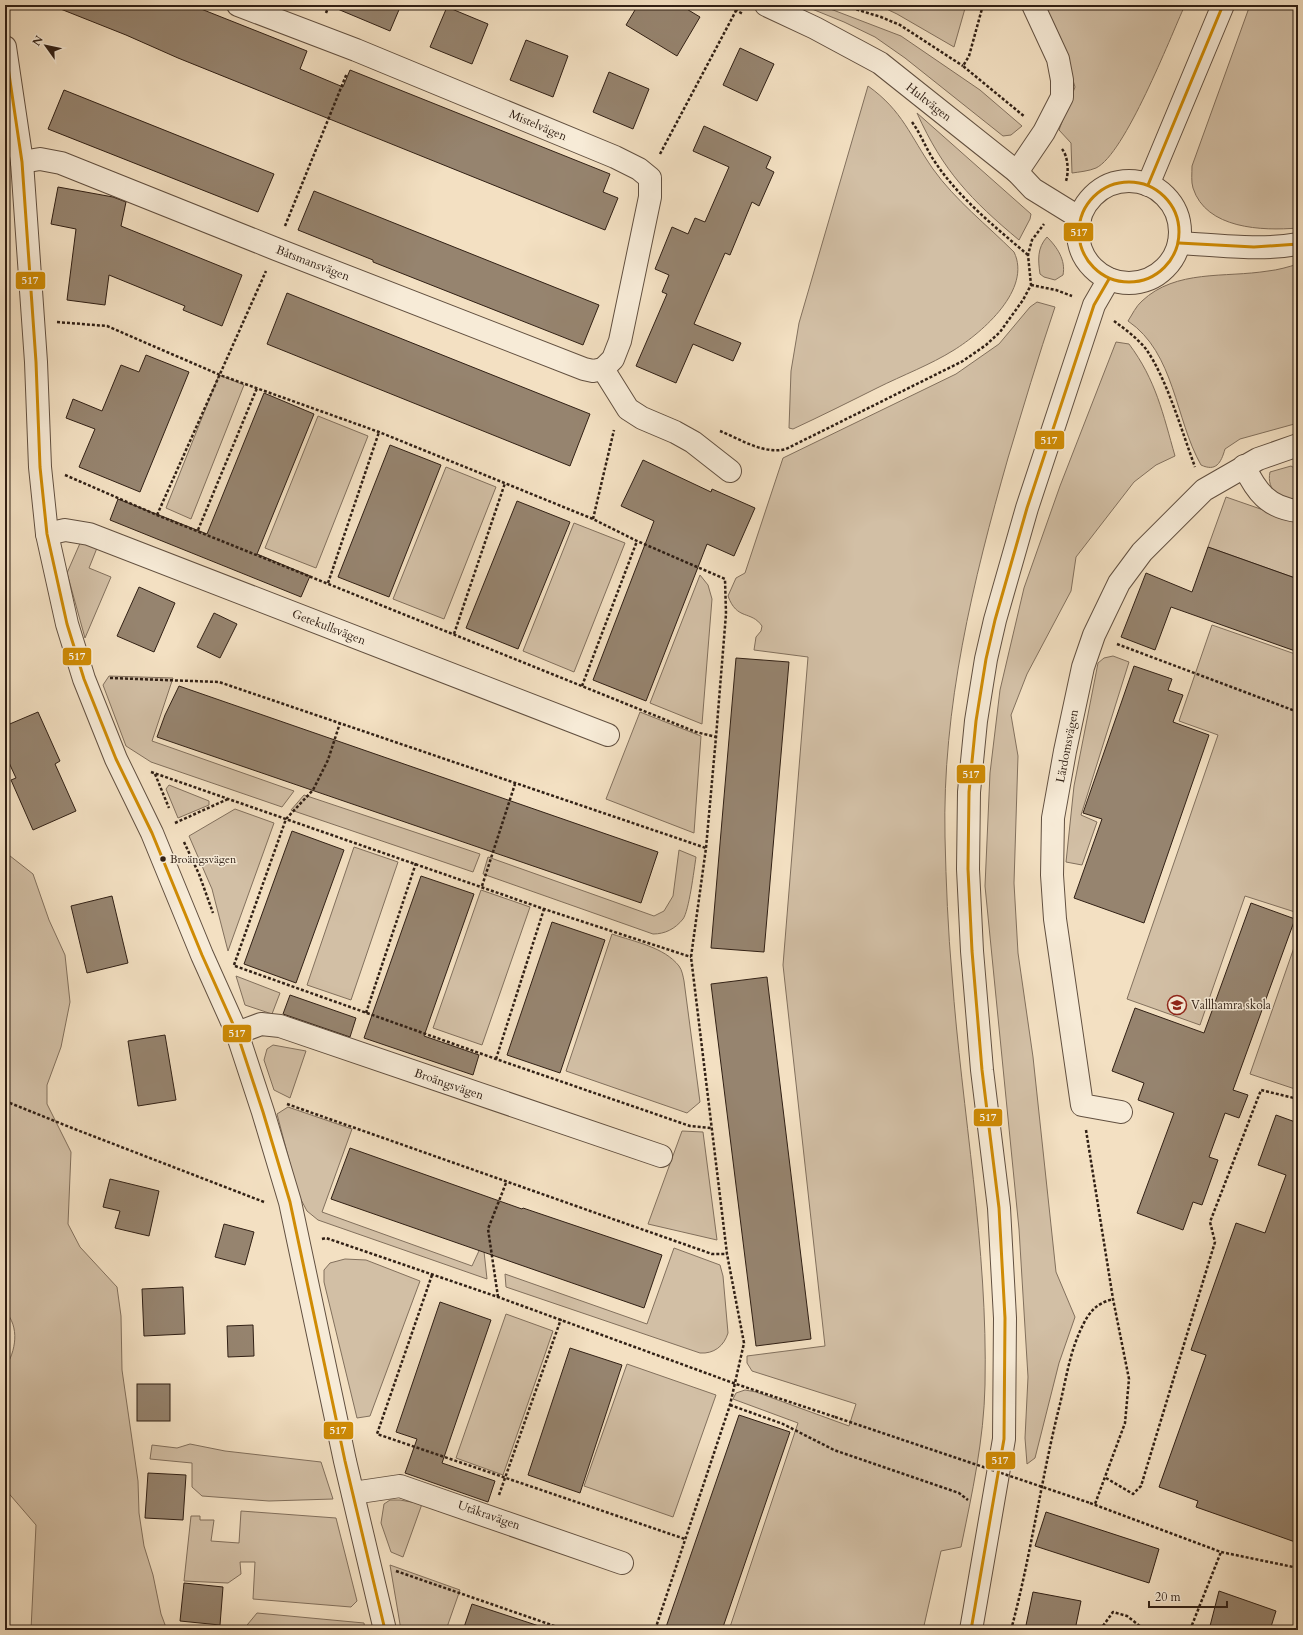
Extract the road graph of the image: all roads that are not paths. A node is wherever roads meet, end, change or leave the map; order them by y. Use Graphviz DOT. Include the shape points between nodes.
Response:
graph roads {
  1 [pos="238,5"];
  2 [pos="1033,5"];
  3 [pos="1223,5"];
  4 [pos="758,11"];
  5 [pos="5,47"];
  6 [pos="22,162"];
  7 [pos="1017,172"];
  8 [pos="1148,185"];
  9 [pos="1080,218"];
  10 [pos="1179,243"];
  11 [pos="1298,244"];
  12 [pos="1109,279"];
  13 [pos="603,370"];
  14 [pos="1298,445"];
  15 [pos="1244,466"];
  16 [pos="730,471"];
  17 [pos="1298,511"];
  18 [pos="47,534"];
  19 [pos="608,735"];
  20 [pos="237,1033"];
  21 [pos="1121,1112"];
  22 [pos="661,1156"];
  23 [pos="353,1493"];
  24 [pos="622,1562"];
  25 [pos="385,1630"];
  26 [pos="971,1630"];
  1 -- 13 [label="street, Mistelvägen" via="356,50 615,157 639,169 650,178 650,197 620,341 613,359"];
  2 -- 7 [label="street" via="1058,59 1062,97 1044,132"];
  3 -- 8 [label="street"];
  4 -- 7 [label="street, Hultvägen" via="822,31 880,63"];
  5 -- 6 [label="street"];
  6 -- 13 [label="street, Båtsmansvägen" via="40,159 62,163 584,369"];
  6 -- 18 [label="street" via="36,362 40,467"];
  7 -- 9 [label="street, Hultvägen" via="1033,189"];
  8 -- 9 [label="street" via="1131,181 1114,183 1099,191 1087,203"];
  8 -- 10 [label="street" via="1164,196 1175,212"];
  9 -- 12 [label="street" via="1078,236 1083,254 1094,269"];
  10 -- 11 [label="street" via="1257,246"];
  10 -- 12 [label="street" via="1165,267 1149,278 1129,283"];
  12 -- 26 [label="street" via="1094,305 1027,508 986,659 976,721 969,792 969,884 982,1070 999,1208 1005,1318 1004,1439"];
  13 -- 16 [label="street" via="628,409 693,442"];
  14 -- 15 [label="street, Lärdomsvägen"];
  15 -- 17 [label="street" via="1268,501 1284,509"];
  15 -- 21 [label="street, Lärdomsvägen" via="1204,490 1142,552 1119,583 1094,635 1083,667 1065,750 1054,818 1052,875 1055,919 1082,1106"];
  18 -- 19 [label="street, Getekullsvägen" via="65,530 89,534"];
  18 -- 20 [label="street" via="67,624 84,679 116,759 152,833"];
  20 -- 22 [label="street, Broängsvägen" via="260,1024 280,1026"];
  20 -- 23 [label="street" via="288,1194"];
  23 -- 24 [label="street, Utåkravägen" via="400,1486"];
  23 -- 25 [label="street"];
}
